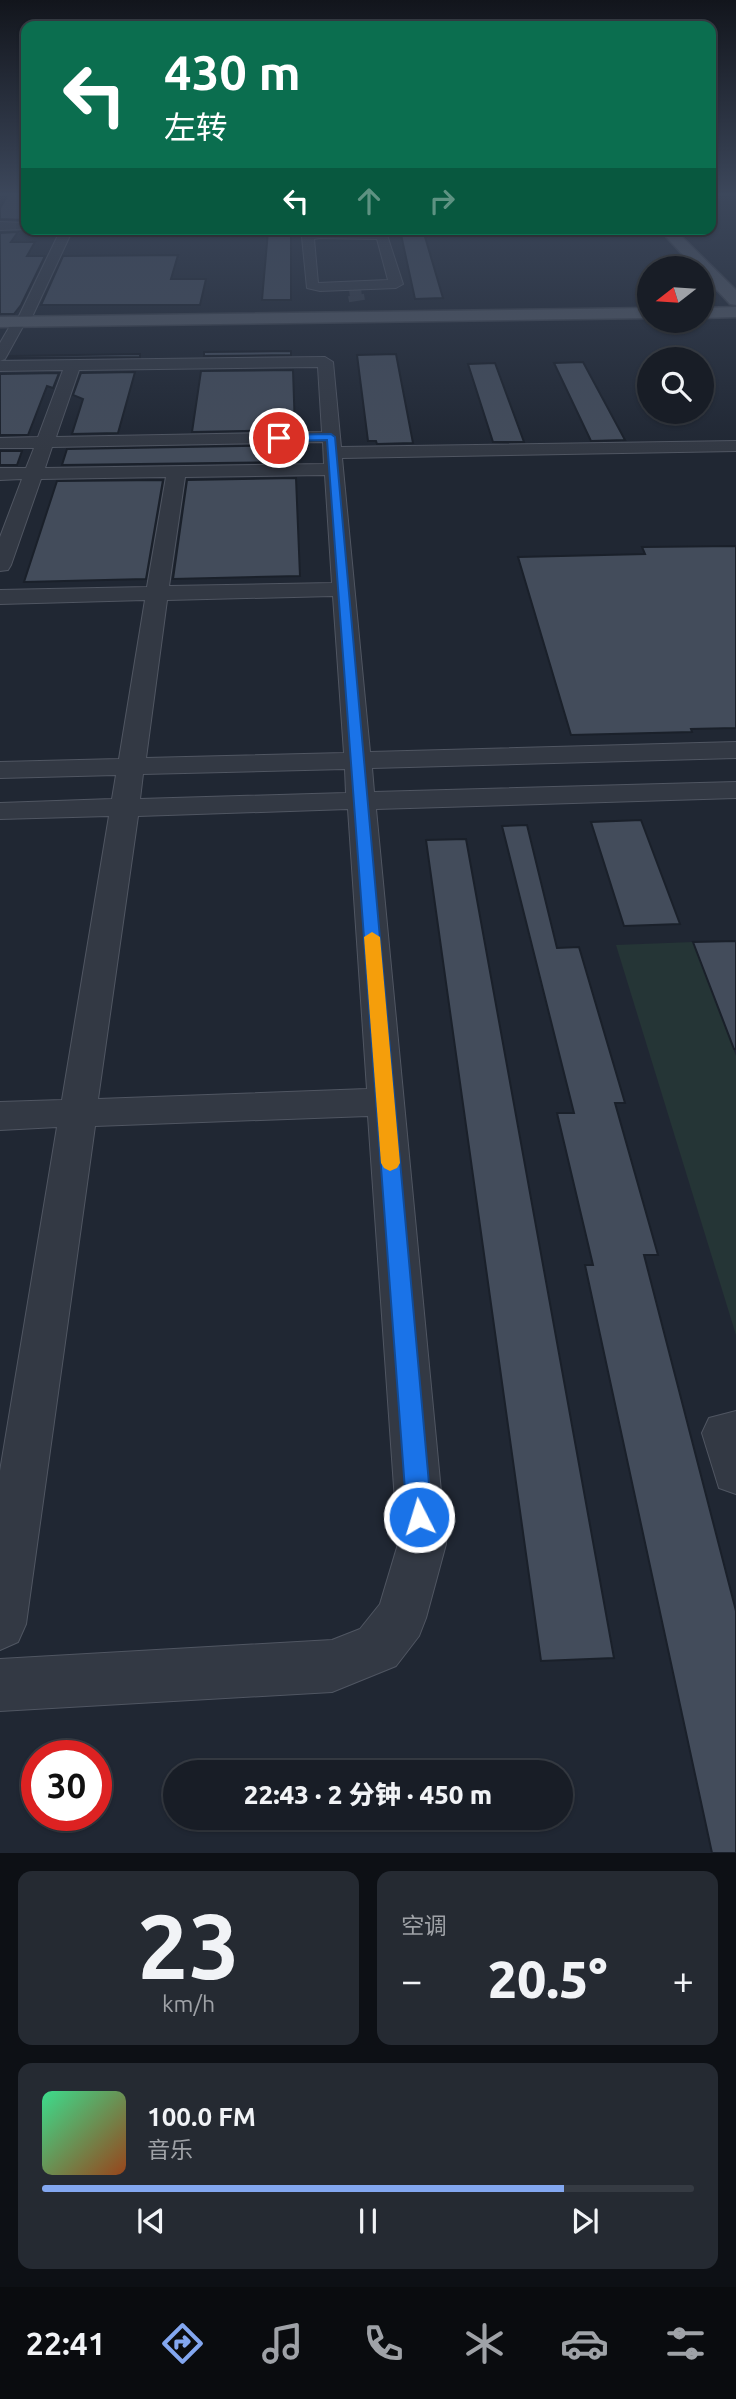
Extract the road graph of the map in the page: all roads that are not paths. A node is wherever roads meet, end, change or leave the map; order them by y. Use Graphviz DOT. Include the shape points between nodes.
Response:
graph roads {
  1 [pos="42,279"];
  2 [pos="312,279"];
  3 [pos="395,279"];
  4 [pos="716,279"];
  5 [pos="356,297"];
  6 [pos="736,300"];
  7 [pos="637,310"];
  8 [pos="714,310"];
  9 [pos="736,310"];
  10 [pos="637,311"];
  11 [pos="22,319"];
  12 [pos="0,320"];
  13 [pos="0,356"];
  14 [pos="73,365"];
  15 [pos="0,366"];
  16 [pos="45,442"];
  17 [pos="0,443"];
  18 [pos="736,446"];
  19 [pos="332,453"];
  20 [pos="176,471"];
  21 [pos="0,474"];
  22 [pos="33,474"];
  23 [pos="0,565"];
  24 [pos="343,589"];
  25 [pos="157,594"];
  26 [pos="0,597"];
  27 [pos="736,750"];
  28 [pos="358,760"];
  29 [pos="131,766"];
  30 [pos="0,770"];
  31 [pos="736,790"];
  32 [pos="361,801"];
  33 [pos="125,808"];
  34 [pos="0,811"];
  35 [pos="386,1102"];
  36 [pos="78,1114"];
  37 [pos="0,1116"];
  38 [pos="736,1432"];
  39 [pos="736,1472"];
  40 [pos="0,1624"];
  41 [pos="0,1685"];
  1 -- 11 [label="street"];
  2 -- 5 [label="street" via="312,285"];
  3 -- 5 [label="street" via="396,284"];
  4 -- 6 [label="main road"];
  5 -- 7 [label="main road"];
  5 -- 11 [label="main road"];
  8 -- 9 [label="main road"];
  10 -- 11 [label="main road"];
  11 -- 12 [label="main road"];
  11 -- 13 [label="street"];
  14 -- 15 [label="street"];
  14 -- 16 [label="street"];
  14 -- 19 [label="street" via="325,362"];
  16 -- 17 [label="street"];
  16 -- 19 [label="street"];
  16 -- 22 [label="street"];
  18 -- 19 [label="street"];
  19 -- 20 [label="street"];
  19 -- 24 [label="street"];
  20 -- 22 [label="street"];
  20 -- 25 [label="street"];
  21 -- 22 [label="street"];
  22 -- 23 [label="street"];
  24 -- 25 [label="street"];
  24 -- 28 [label="street"];
  25 -- 26 [label="street"];
  25 -- 29 [label="street"];
  27 -- 28 [label="street"];
  28 -- 29 [label="street"];
  28 -- 32 [label="street"];
  29 -- 30 [label="street"];
  29 -- 33 [label="street"];
  31 -- 32 [label="street"];
  32 -- 33 [label="street"];
  32 -- 35 [label="street"];
  33 -- 34 [label="street"];
  33 -- 36 [label="street"];
  35 -- 36 [label="street"];
  35 -- 41 [label="street" via="422,1544 401,1618 378,1648 332,1666"];
  36 -- 37 [label="street"];
  36 -- 40 [label="street"];
  38 -- 39 [label="street" via="725,1433"];
}
